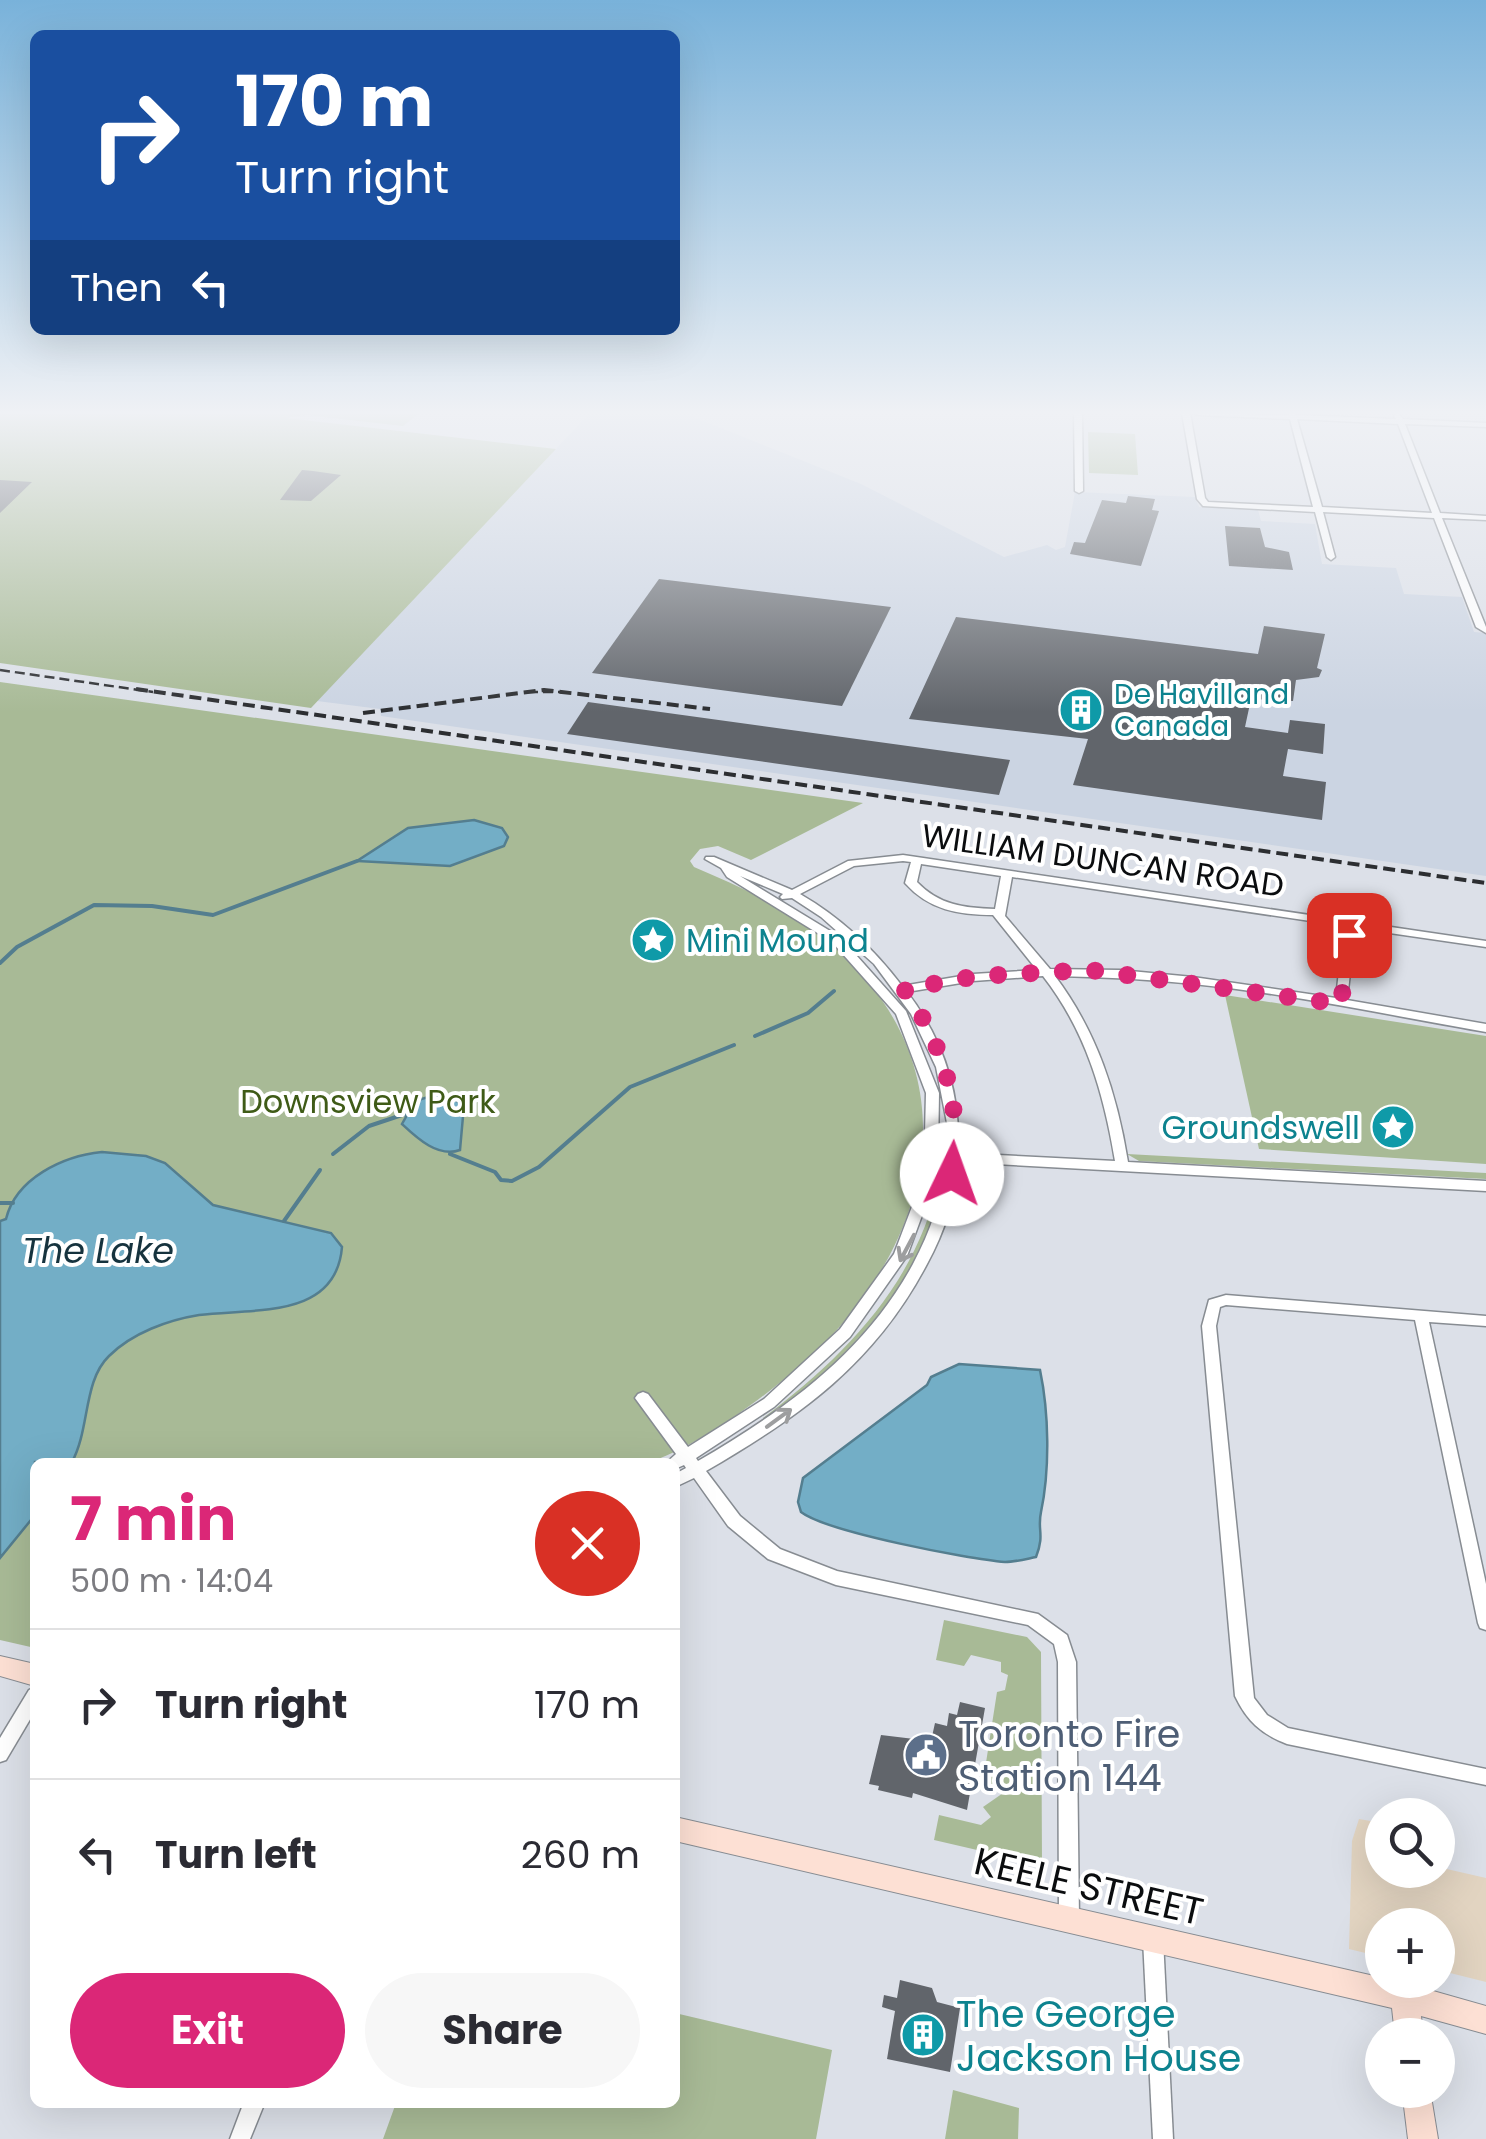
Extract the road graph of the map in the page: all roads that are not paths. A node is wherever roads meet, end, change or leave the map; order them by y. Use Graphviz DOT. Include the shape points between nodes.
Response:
graph roads {
  1 [pos="1320,513"];
  2 [pos="1374,513"];
  3 [pos="1436,513"];
  4 [pos="1437,516"];
  5 [pos="1486,518"];
  6 [pos="1331,556"];
  7 [pos="1484,630"];
  8 [pos="710,859"];
  9 [pos="916,860"];
  10 [pos="1007,874"];
  11 [pos="785,897"];
  12 [pos="998,912"];
  13 [pos="1350,924"];
  14 [pos="1486,944"];
  15 [pos="1044,970"];
  16 [pos="897,991"];
  17 [pos="1341,1004"];
  18 [pos="1486,1028"];
  19 [pos="934,1156"];
  20 [pos="955,1158"];
  21 [pos="1122,1166"];
  22 [pos="1486,1186"];
  23 [pos="1421,1316"];
  24 [pos="1486,1321"];
  25 [pos="644,1398"];
  26 [pos="686,1463"];
  27 [pos="1486,1623"];
  28 [pos="0,1666"];
  29 [pos="30,1673"];
  30 [pos="30,1703"];
  31 [pos="0,1754"];
  32 [pos="1486,1777"];
  33 [pos="680,1830"];
  34 [pos="1069,1920"];
  35 [pos="1153,1939"];
  36 [pos="1365,1988"];
  37 [pos="1409,1998"];
  38 [pos="1486,2020"];
  39 [pos="253,2108"];
  40 [pos="1419,2108"];
  41 [pos="240,2139"];
  42 [pos="1163,2139"];
  43 [pos="1423,2139"];
  1 -- 6 [label="street"];
  2 -- 4 [label="street"];
  3 -- 4 [label="street"];
  4 -- 5 [label="street"];
  4 -- 7 [label="street"];
  8 -- 11 [label="street" via="740,868"];
  9 -- 10 [label="street, WILLIAM DUNCAN ROAD"];
  9 -- 11 [label="street, WILLIAM DUNCAN ROAD" via="852,864"];
  9 -- 12 [label="street" via="911,883 935,902 954,911"];
  10 -- 12 [label="street"];
  10 -- 13 [label="street, WILLIAM DUNCAN ROAD"];
  11 -- 16 [label="street" via="850,936"];
  12 -- 15 [label="street"];
  13 -- 14 [label="street, WILLIAM DUNCAN ROAD"];
  13 -- 17 [label="street"];
  15 -- 16 [label="street"];
  15 -- 17 [label="street" via="1147,974"];
  15 -- 21 [label="street" via="1098,1059"];
  16 -- 19 [label="street" via="930,1084"];
  16 -- 20 [label="street" via="931,1036 950,1084"];
  17 -- 18 [label="street"];
  19 -- 20 [label="street"];
  19 -- 26 [label="street, one-way" via="915,1233 870,1308 781,1396"];
  20 -- 21 [label="street"];
  26 -- 20 [label="street, one-way" via="797,1406 858,1352 887,1319 936,1237"];
  21 -- 22 [label="street"];
  23 -- 24 [label="street"];
  23 -- 27 [label="street"];
  23 -- 32 [label="street" via="1226,1300 1209,1313 1244,1696 1265,1728 1286,1736"];
  25 -- 26 [label="street"];
  26 -- 34 [label="street" via="751,1538 789,1561 836,1578 1032,1618 1061,1640 1067,1662"];
  28 -- 29 [label="main road"];
  30 -- 31 [label="street"];
  33 -- 34 [label="main road, KEELE STREET"];
  34 -- 35 [label="main road, KEELE STREET"];
  35 -- 36 [label="main road, KEELE STREET"];
  35 -- 42 [label="street"];
  37 -- 38 [label="main road, KEELE STREET"];
  39 -- 41 [label="street"];
  40 -- 43 [label="main road"];
}
